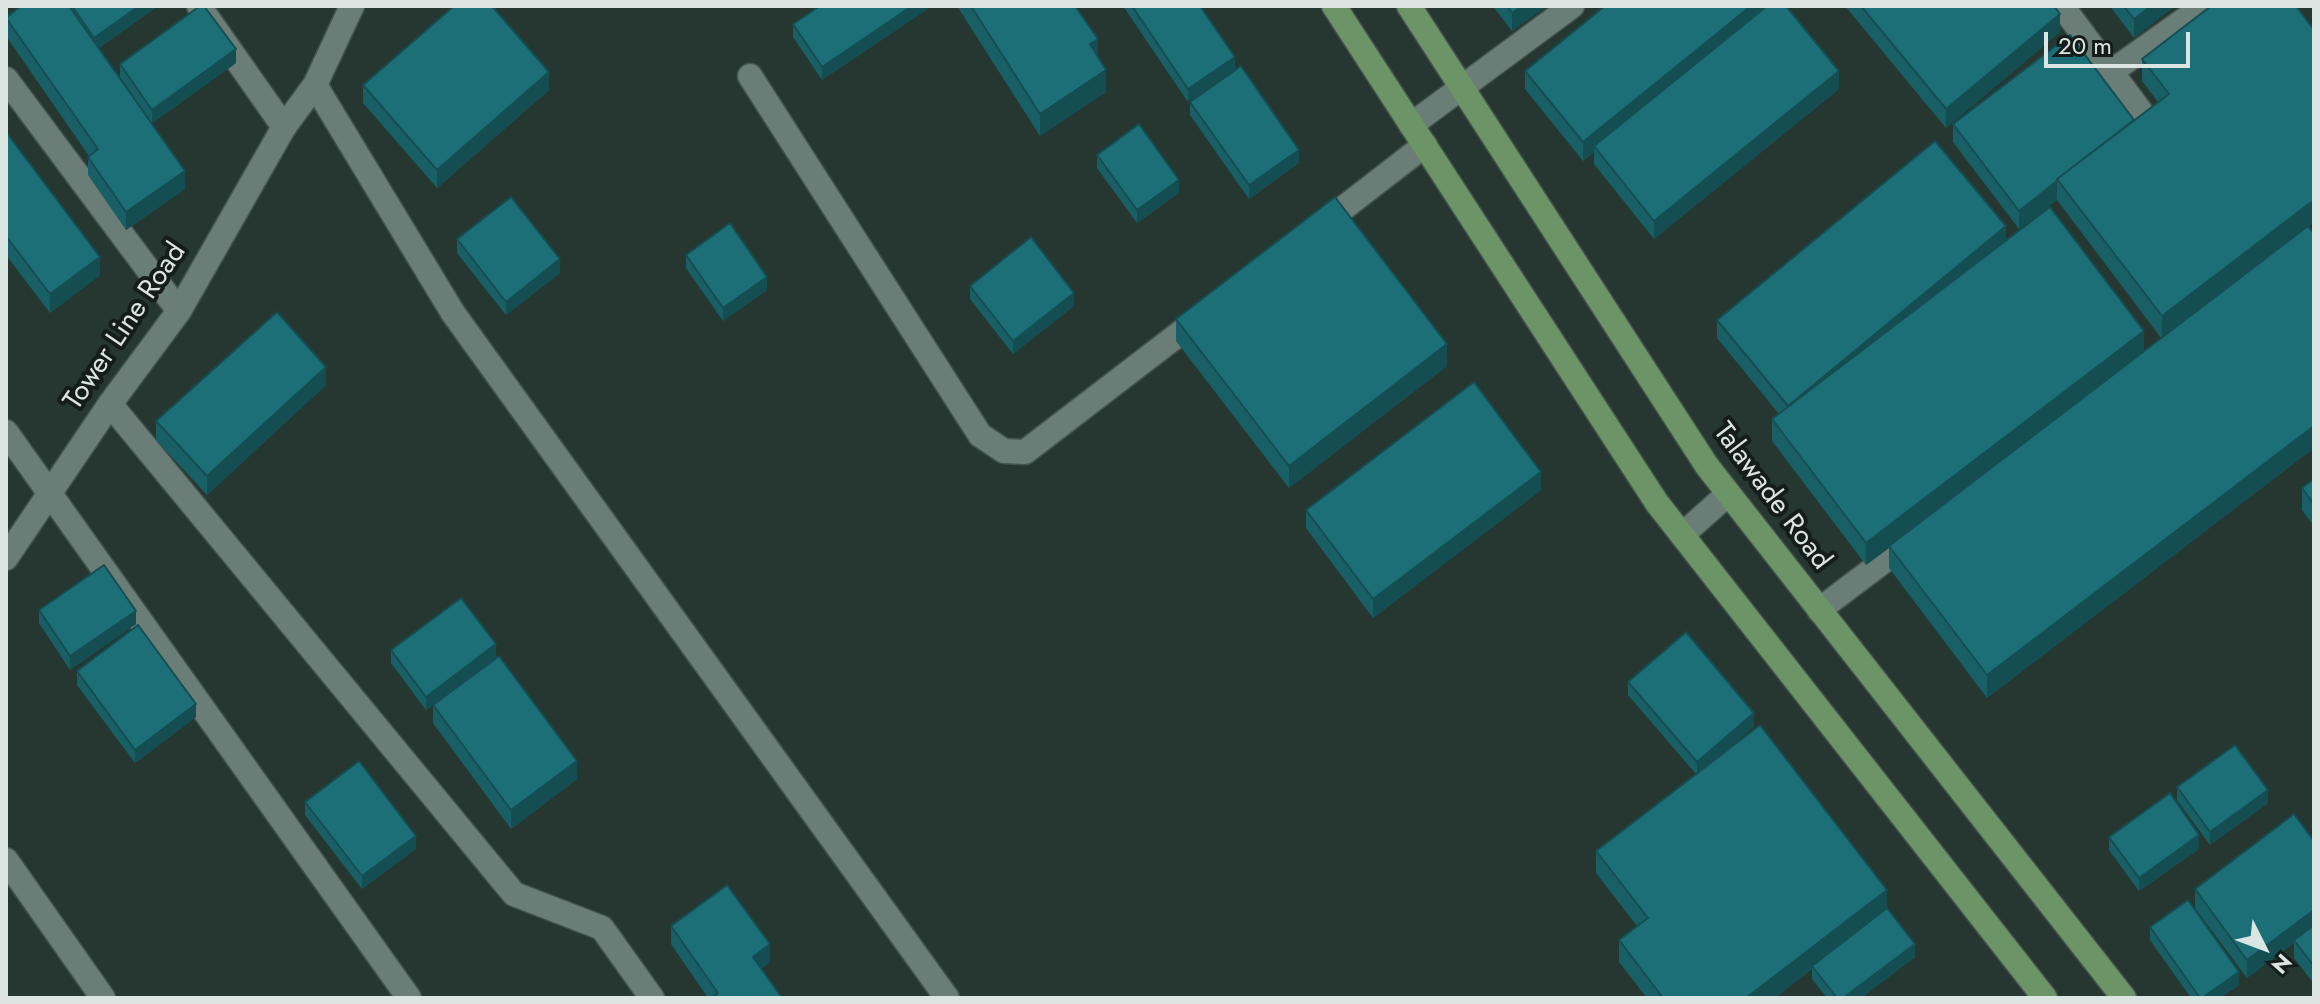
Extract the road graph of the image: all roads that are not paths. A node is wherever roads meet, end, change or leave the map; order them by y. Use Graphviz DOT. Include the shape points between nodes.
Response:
graph roads {
  1 [pos="199,6"];
  2 [pos="352,6"];
  3 [pos="1334,6"];
  4 [pos="1409,6"];
  5 [pos="1572,6"];
  6 [pos="2062,6"];
  7 [pos="2204,6"];
  8 [pos="2111,72"];
  9 [pos="750,76"];
  10 [pos="6,79"];
  11 [pos="315,85"];
  12 [pos="1463,90"];
  13 [pos="2144,116"];
  14 [pos="284,127"];
  15 [pos="1418,135"];
  16 [pos="1299,242"];
  17 [pos="1224,300"];
  18 [pos="179,311"];
  19 [pos="110,404"];
  20 [pos="6,432"];
  21 [pos="49,492"];
  22 [pos="1728,494"];
  23 [pos="1933,524"];
  24 [pos="1682,535"];
  25 [pos="6,558"];
  26 [pos="1819,610"];
  27 [pos="6,860"];
  28 [pos="103,998"];
  29 [pos="409,998"];
  30 [pos="652,998"];
  31 [pos="947,998"];
  32 [pos="2045,998"];
  33 [pos="2124,998"];
  1 -- 14 [label="street"];
  2 -- 11 [label="street, Tower Line Road"];
  3 -- 15 [label="main road"];
  4 -- 12 [label="main road, Talawade Road"];
  5 -- 12 [label="street"];
  6 -- 8 [label="street"];
  7 -- 8 [label="street"];
  8 -- 13 [label="street"];
  9 -- 17 [label="street" via="980,435 1004,451 1025,452"];
  10 -- 18 [label="street"];
  11 -- 14 [label="street, Tower Line Road"];
  11 -- 31 [label="street" via="453,313"];
  12 -- 15 [label="street"];
  12 -- 22 [label="main road, Talawade Road"];
  14 -- 18 [label="street, Tower Line Road"];
  15 -- 16 [label="street"];
  15 -- 24 [label="main road"];
  18 -- 19 [label="street, Tower Line Road"];
  19 -- 21 [label="street, Tower Line Road"];
  19 -- 30 [label="street" via="514,894 602,928"];
  20 -- 21 [label="street"];
  21 -- 25 [label="street, Tower Line Road"];
  21 -- 29 [label="street"];
  22 -- 24 [label="street"];
  22 -- 26 [label="main road, Talawade Road"];
  23 -- 26 [label="street"];
  24 -- 32 [label="main road"];
  26 -- 33 [label="main road, Talawade Road"];
  27 -- 28 [label="street"];
}
